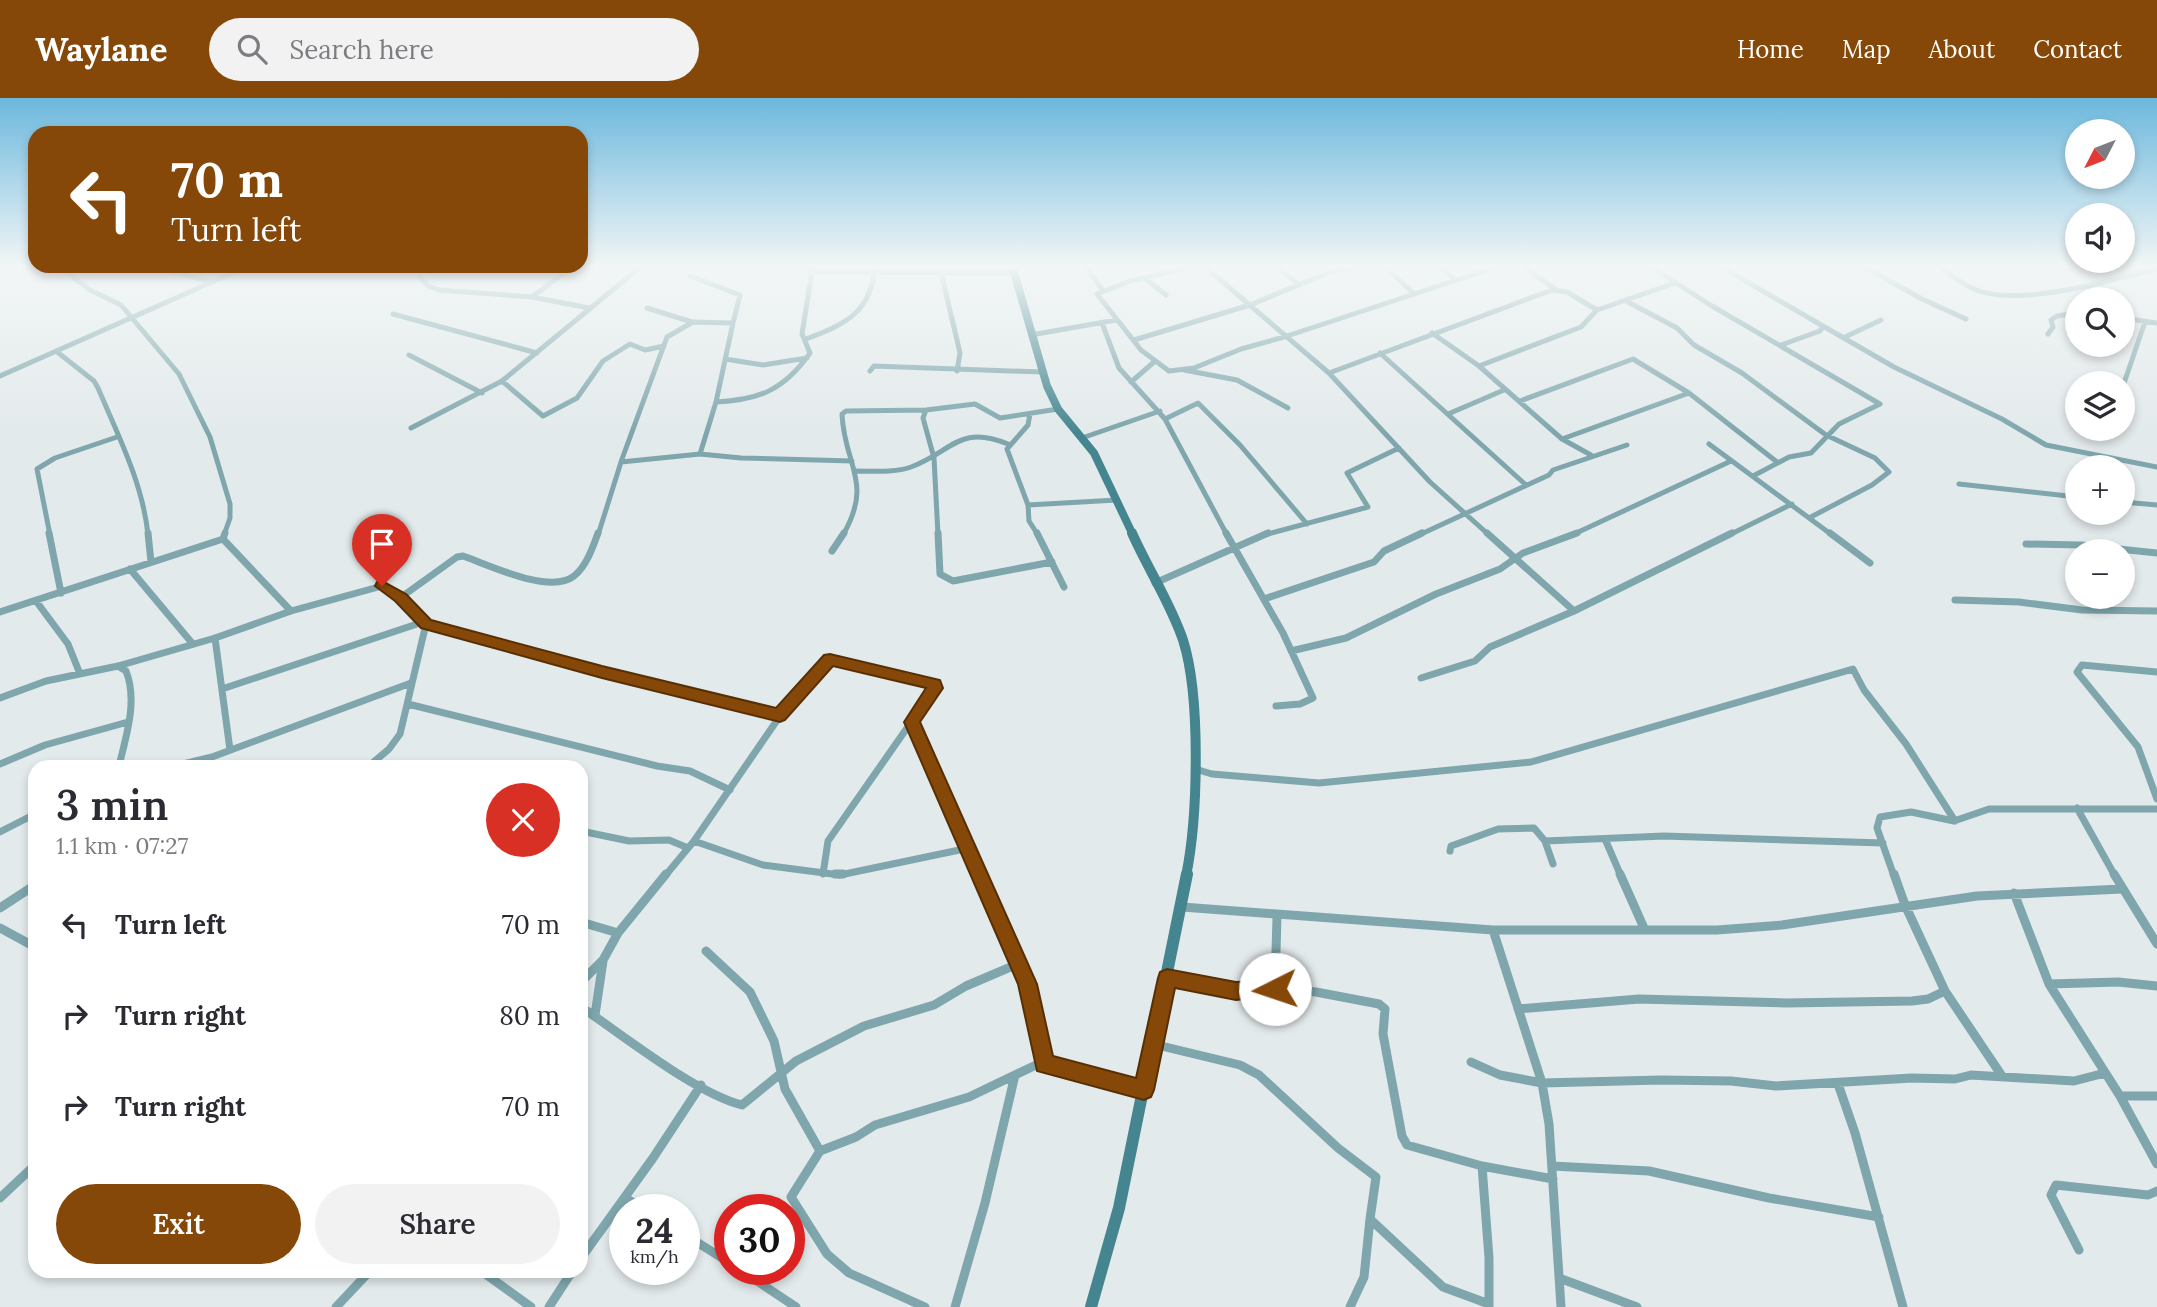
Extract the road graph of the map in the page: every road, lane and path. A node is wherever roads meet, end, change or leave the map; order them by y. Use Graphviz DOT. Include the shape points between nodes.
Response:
graph roads {
  1 [pos="121,321"];
  2 [pos="135,321"];
  3 [pos="419,321"];
  4 [pos="573,321"];
  5 [pos="688,321"];
  6 [pos="804,321"];
  7 [pos="846,321"];
  8 [pos="952,321"];
  9 [pos="1027,321"];
  10 [pos="1109,321"];
  11 [pos="1117,321"];
  12 [pos="1187,321"];
  13 [pos="1269,321"];
  14 [pos="1331,321"];
  15 [pos="1466,321"];
  16 [pos="1586,321"];
  17 [pos="1665,321"];
  18 [pos="1740,321"];
  19 [pos="1815,321"];
  20 [pos="1878,321"];
  21 [pos="2051,321"];
  22 [pos="2145,321"];
  23 [pos="693,323"];
  24 [pos="733,323"];
  25 [pos="1102,323"];
  26 [pos="1823,326"];
  27 [pos="1432,333"];
  28 [pos="2048,334"];
  29 [pos="1031,335"];
  30 [pos="1288,337"];
  31 [pos="1845,337"];
  32 [pos="806,340"];
  33 [pos="1134,340"];
  34 [pos="1781,345"];
  35 [pos="664,346"];
  36 [pos="56,351"];
  37 [pos="537,353"];
  38 [pos="1380,353"];
  39 [pos="410,355"];
  40 [pos="807,358"];
  41 [pos="724,359"];
  42 [pos="1154,362"];
  43 [pos="1479,366"];
  44 [pos="1183,370"];
  45 [pos="957,371"];
  46 [pos="2128,371"];
  47 [pos="870,372"];
  48 [pos="1042,372"];
  49 [pos="1329,373"];
  50 [pos="0,376"];
  51 [pos="502,381"];
  52 [pos="1132,382"];
  53 [pos="1504,390"];
  54 [pos="482,393"];
  55 [pos="1689,393"];
  56 [pos="1520,401"];
  57 [pos="716,402"];
  58 [pos="1288,408"];
  59 [pos="1058,409"];
  60 [pos="926,410"];
  61 [pos="1160,411"];
  62 [pos="1030,414"];
  63 [pos="1448,414"];
  64 [pos="1166,419"];
  65 [pos="411,428"];
  66 [pos="1826,435"];
  67 [pos="117,437"];
  68 [pos="1082,438"];
  69 [pos="1562,439"];
  70 [pos="1008,444"];
  71 [pos="1709,444"];
  72 [pos="1627,445"];
  73 [pos="1399,447"];
  74 [pos="699,454"];
  75 [pos="1591,455"];
  76 [pos="934,458"];
  77 [pos="852,461"];
  78 [pos="1731,461"];
  79 [pos="1777,462"];
  80 [pos="621,463"];
  81 [pos="2157,467"];
  82 [pos="856,471"];
  83 [pos="1753,476"];
  84 [pos="1959,484"];
  85 [pos="1525,485"];
  86 [pos="2065,496"];
  87 [pos="1117,500"];
  88 [pos="2135,503"];
  89 [pos="1792,504"];
  90 [pos="1028,505"];
  91 [pos="2157,505"];
  92 [pos="1462,513"];
  93 [pos="1809,518"];
  94 [pos="1307,524"];
  95 [pos="223,539"];
  96 [pos="2026,544"];
  97 [pos="1233,547"];
  98 [pos="832,551"];
  99 [pos="2157,553"];
  100 [pos="1516,558"];
  101 [pos="151,562"];
  102 [pos="1052,562"];
  103 [pos="1870,563"];
  104 [pos="130,569"];
  105 [pos="1155,583"];
  106 [pos="1064,587"];
  107 [pos="61,593"];
  108 [pos="400,598"];
  109 [pos="1264,599"];
  110 [pos="1955,600"];
  111 [pos="36,601"];
  112 [pos="291,611"];
  113 [pos="1574,611"];
  114 [pos="2157,611"];
  115 [pos="0,612"];
  116 [pos="424,623"];
  117 [pos="215,638"];
  118 [pos="192,643"];
  119 [pos="1291,651"];
  120 [pos="118,666"];
  121 [pos="2157,672"];
  122 [pos="80,674"];
  123 [pos="1421,678"];
  124 [pos="411,683"];
  125 [pos="222,689"];
  126 [pos="0,698"];
  127 [pos="408,704"];
  128 [pos="1276,706"];
  129 [pos="780,716"];
  130 [pos="128,722"];
  131 [pos="912,722"];
  132 [pos="230,750"];
  133 [pos="120,760"];
  134 [pos="196,760"];
  135 [pos="376,760"];
  136 [pos="0,764"];
  137 [pos="1195,769"];
  138 [pos="730,790"];
  139 [pos="2157,799"];
  140 [pos="2077,807"];
  141 [pos="2157,809"];
  142 [pos="28,818"];
  143 [pos="1955,821"];
  144 [pos="0,832"];
  145 [pos="588,832"];
  146 [pos="1605,839"];
  147 [pos="1545,841"];
  148 [pos="1883,843"];
  149 [pos="691,845"];
  150 [pos="969,848"];
  151 [pos="1450,851"];
  152 [pos="1553,864"];
  153 [pos="823,874"];
  154 [pos="2122,889"];
  155 [pos="28,890"];
  156 [pos="2014,893"];
  157 [pos="1905,905"];
  158 [pos="1182,907"];
  159 [pos="0,908"];
  160 [pos="1277,916"];
  161 [pos="588,924"];
  162 [pos="0,928"];
  163 [pos="1644,928"];
  164 [pos="1493,930"];
  165 [pos="618,933"];
  166 [pos="28,943"];
  167 [pos="2157,944"];
  168 [pos="706,951"];
  169 [pos="603,960"];
  170 [pos="1020,963"];
  171 [pos="588,975"];
  172 [pos="1167,978"];
  173 [pos="2049,984"];
  174 [pos="2157,986"];
  175 [pos="1275,989"];
  176 [pos="1945,991"];
  177 [pos="1518,1009"];
  178 [pos="588,1011"];
  179 [pos="595,1015"];
  180 [pos="1153,1044"];
  181 [pos="1471,1062"];
  182 [pos="1044,1064"];
  183 [pos="2105,1073"];
  184 [pos="779,1074"];
  185 [pos="1015,1074"];
  186 [pos="2002,1076"];
  187 [pos="1542,1083"];
  188 [pos="1838,1084"];
  189 [pos="701,1085"];
  190 [pos="1144,1090"];
  191 [pos="2120,1096"];
  192 [pos="2157,1096"];
  193 [pos="820,1151"];
  194 [pos="2157,1164"];
  195 [pos="1482,1166"];
  196 [pos="1552,1166"];
  197 [pos="28,1172"];
  198 [pos="1553,1179"];
  199 [pos="2157,1191"];
  200 [pos="628,1194"];
  201 [pos="0,1198"];
  202 [pos="1879,1217"];
  203 [pos="1370,1219"];
  204 [pos="609,1220"];
  205 [pos="588,1248"];
  206 [pos="2079,1250"];
  207 [pos="363,1278"];
  208 [pos="492,1278"];
  209 [pos="568,1278"];
  210 [pos="1559,1278"];
  211 [pos="765,1285"];
  212 [pos="1489,1306"];
  213 [pos="336,1307"];
  214 [pos="531,1307"];
  215 [pos="549,1307"];
  216 [pos="796,1307"];
  217 [pos="925,1307"];
  218 [pos="955,1307"];
  219 [pos="1091,1307"];
  220 [pos="1350,1307"];
  221 [pos="1561,1307"];
  222 [pos="1637,1307"];
  223 [pos="1903,1307"];
  1 -- 36 [label="street"];
  2 -- 95 [label="street" via="179,374 197,406 230,504"];
  3 -- 37 [label="street"];
  4 -- 37 [label="street"];
  5 -- 23 [label="street"];
  6 -- 32 [label="street"];
  7 -- 32 [label="street"];
  8 -- 45 [label="street" via="960,353"];
  9 -- 29 [label="street"];
  10 -- 25 [label="street"];
  11 -- 33 [label="street"];
  12 -- 33 [label="street"];
  13 -- 30 [label="street"];
  14 -- 30 [label="street"];
  15 -- 27 [label="street"];
  16 -- 43 [label="street"];
  17 -- 66 [label="street"];
  18 -- 34 [label="street"];
  19 -- 26 [label="street"];
  20 -- 31 [label="street"];
  21 -- 28 [label="street"];
  22 -- 46 [label="street"];
  23 -- 24 [label="street"];
  23 -- 35 [label="street" via="667,337"];
  24 -- 41 [label="street"];
  25 -- 29 [label="street"];
  25 -- 52 [label="street" via="1119,368"];
  26 -- 31 [label="street"];
  26 -- 34 [label="street"];
  27 -- 38 [label="street"];
  27 -- 43 [label="street"];
  29 -- 48 [label="street"];
  30 -- 44 [label="street"];
  30 -- 49 [label="street"];
  31 -- 81 [label="street" via="1894,368 2046,445"];
  32 -- 40 [label="street"];
  33 -- 42 [label="street"];
  34 -- 66 [label="street" via="1880,404"];
  35 -- 51 [label="street" via="645,350 630,344 623,348 603,361 577,398 543,416"];
  35 -- 80 [label="street"];
  36 -- 50 [label="street"];
  36 -- 67 [label="street" via="94,381"];
  37 -- 51 [label="street"];
  38 -- 49 [label="street"];
  38 -- 63 [label="street"];
  39 -- 54 [label="street"];
  40 -- 41 [label="street" via="763,365"];
  40 -- 57 [label="street" via="760,396"];
  41 -- 57 [label="street"];
  42 -- 44 [label="street" via="1166,370"];
  42 -- 52 [label="street"];
  43 -- 53 [label="street"];
  44 -- 58 [label="street" via="1237,380"];
  45 -- 47 [label="street" via="874,366"];
  45 -- 48 [label="street"];
  48 -- 59 [label="street"];
  49 -- 73 [label="street"];
  51 -- 54 [label="street"];
  52 -- 61 [label="street"];
  53 -- 56 [label="street"];
  53 -- 63 [label="street"];
  54 -- 65 [label="street"];
  55 -- 56 [label="street" via="1633,359"];
  55 -- 69 [label="street"];
  55 -- 79 [label="street"];
  56 -- 69 [label="street"];
  57 -- 74 [label="street"];
  59 -- 62 [label="street"];
  59 -- 68 [label="street"];
  60 -- 62 [label="street" via="975,404 1000,418"];
  60 -- 76 [label="street" via="923,418"];
  60 -- 77 [label="street" via="846,411 842,427"];
  61 -- 64 [label="street"];
  61 -- 68 [label="street"];
  62 -- 70 [label="street" via="1029,424"];
  63 -- 85 [label="street"];
  64 -- 94 [label="street" via="1198,403"];
  64 -- 97 [label="street"];
  66 -- 79 [label="street" via="1811,453"];
  66 -- 93 [label="street" via="1875,458 1889,472"];
  67 -- 101 [label="street" via="146,511"];
  67 -- 107 [label="street" via="55,457 37,469"];
  68 -- 87 [label="street"];
  69 -- 75 [label="street"];
  70 -- 76 [label="street" via="975,434"];
  70 -- 90 [label="street"];
  71 -- 78 [label="street"];
  72 -- 75 [label="street"];
  73 -- 92 [label="street"];
  73 -- 94 [label="street" via="1347,473 1368,507"];
  74 -- 77 [label="street"];
  74 -- 80 [label="street"];
  75 -- 85 [label="street"];
  76 -- 82 [label="street" via="901,470"];
  76 -- 102 [label="street" via="938,569 944,579 953,582"];
  77 -- 82 [label="street"];
  78 -- 83 [label="street"];
  78 -- 100 [label="street" via="1594,527"];
  79 -- 83 [label="street"];
  80 -- 108 [label="street" via="597,537 573,577 543,583 463,556"];
  82 -- 98 [label="street" via="855,510"];
  83 -- 89 [label="street"];
  84 -- 86 [label="street"];
  85 -- 92 [label="street"];
  87 -- 90 [label="street"];
  87 -- 105 [label="street"];
  88 -- 91 [label="street"];
  89 -- 93 [label="street"];
  89 -- 113 [label="street"];
  90 -- 102 [label="street" via="1029,521"];
  92 -- 100 [label="street"];
  92 -- 109 [label="street" via="1384,551 1374,562"];
  93 -- 103 [label="street"];
  94 -- 97 [label="street"];
  95 -- 101 [label="street"];
  95 -- 112 [label="street"];
  96 -- 99 [label="street"];
  97 -- 105 [label="street"];
  97 -- 109 [label="street"];
  100 -- 113 [label="street"];
  100 -- 119 [label="street" via="1346,638"];
  101 -- 104 [label="street"];
  102 -- 106 [label="street"];
  104 -- 107 [label="street"];
  104 -- 118 [label="street"];
  105 -- 137 [label="street" via="1190,662"];
  107 -- 111 [label="street"];
  108 -- 112 [label="street" via="382,586 372,587"];
  108 -- 116 [label="street"];
  109 -- 119 [label="street"];
  110 -- 114 [label="street" via="2019,602 2082,611"];
  111 -- 115 [label="street"];
  111 -- 122 [label="street" via="68,645"];
  112 -- 117 [label="street"];
  113 -- 123 [label="street" via="1490,647 1475,661"];
  116 -- 124 [label="street"];
  116 -- 125 [label="street"];
  116 -- 129 [label="street"];
  117 -- 118 [label="street"];
  117 -- 125 [label="street"];
  118 -- 120 [label="street"];
  119 -- 128 [label="street" via="1313,698"];
  120 -- 122 [label="street"];
  120 -- 130 [label="street" via="130,677"];
  121 -- 139 [label="street" via="2077,668 2138,747"];
  122 -- 126 [label="street"];
  124 -- 127 [label="street"];
  124 -- 132 [label="street"];
  125 -- 132 [label="street"];
  127 -- 135 [label="street" via="400,734"];
  127 -- 138 [label="street" via="690,771"];
  129 -- 131 [label="street" via="825,662 837,659 935,684"];
  129 -- 138 [label="street"];
  130 -- 133 [label="street"];
  130 -- 136 [label="street" via="45,745"];
  131 -- 150 [label="street"];
  131 -- 153 [label="street" via="828,841"];
  132 -- 134 [label="street"];
  137 -- 143 [label="street" via="1319,783 1531,762 1853,669"];
  137 -- 158 [label="street"];
  138 -- 149 [label="street"];
  140 -- 141 [label="street"];
  140 -- 143 [label="street" via="1984,809"];
  140 -- 154 [label="street"];
  142 -- 144 [label="street"];
  143 -- 148 [label="street" via="1911,810 1891,813 1880,817 1877,828"];
  145 -- 149 [label="street" via="629,841 669,840"];
  146 -- 147 [label="street"];
  146 -- 148 [label="street" via="1664,836"];
  146 -- 163 [label="street"];
  147 -- 151 [label="street" via="1534,828 1498,830 1451,846"];
  147 -- 152 [label="street"];
  148 -- 157 [label="street"];
  149 -- 153 [label="street" via="763,865"];
  149 -- 165 [label="street"];
  150 -- 153 [label="street" via="850,873"];
  150 -- 170 [label="street"];
  154 -- 156 [label="street"];
  154 -- 167 [label="street"];
  155 -- 159 [label="street"];
  156 -- 157 [label="street"];
  156 -- 173 [label="street"];
  157 -- 163 [label="street" via="1747,929"];
  157 -- 176 [label="street"];
  158 -- 160 [label="street"];
  158 -- 172 [label="street"];
  160 -- 164 [label="street"];
  160 -- 175 [label="street"];
  161 -- 165 [label="street"];
  162 -- 166 [label="street"];
  163 -- 164 [label="street"];
  164 -- 177 [label="street"];
  165 -- 169 [label="street"];
  168 -- 184 [label="street" via="750,992 774,1041"];
  169 -- 171 [label="street"];
  169 -- 179 [label="street"];
  170 -- 182 [label="street" via="1031,993"];
  170 -- 184 [label="street" via="934,1004 871,1022"];
  172 -- 175 [label="street" via="1236,991"];
  172 -- 180 [label="street"];
  173 -- 174 [label="street"];
  173 -- 183 [label="street"];
  175 -- 195 [label="street" via="1316,992 1385,1009 1383,1034 1407,1145"];
  176 -- 177 [label="street" via="1912,1002 1639,999"];
  176 -- 186 [label="street"];
  177 -- 187 [label="street"];
  178 -- 179 [label="street"];
  179 -- 189 [label="street"];
  180 -- 190 [label="street"];
  180 -- 203 [label="street" via="1240,1065 1259,1075 1376,1177"];
  181 -- 187 [label="street" via="1500,1075"];
  182 -- 185 [label="street"];
  182 -- 190 [label="street"];
  183 -- 186 [label="street" via="2074,1081"];
  183 -- 191 [label="street"];
  184 -- 189 [label="street" via="742,1105"];
  184 -- 193 [label="street"];
  185 -- 193 [label="street" via="969,1097 875,1125"];
  185 -- 218 [label="street"];
  186 -- 188 [label="street"];
  187 -- 188 [label="street"];
  187 -- 196 [label="street"];
  188 -- 202 [label="street"];
  189 -- 200 [label="street"];
  190 -- 219 [label="street" via="1119,1208"];
  191 -- 192 [label="street"];
  191 -- 194 [label="street"];
  193 -- 217 [label="street" via="791,1197 827,1254 849,1273"];
  195 -- 198 [label="street"];
  195 -- 212 [label="street"];
  196 -- 198 [label="street"];
  196 -- 202 [label="street" via="1648,1171"];
  197 -- 201 [label="street"];
  198 -- 210 [label="street"];
  199 -- 206 [label="street" via="2148,1195 2056,1185 2051,1195"];
  202 -- 223 [label="street"];
  203 -- 212 [label="street" via="1443,1287"];
  203 -- 220 [label="street" via="1364,1277"];
  204 -- 205 [label="street"];
  207 -- 213 [label="street"];
  208 -- 214 [label="street"];
  209 -- 215 [label="street"];
  210 -- 221 [label="street"];
  210 -- 222 [label="street"];
  211 -- 216 [label="street"];
}
